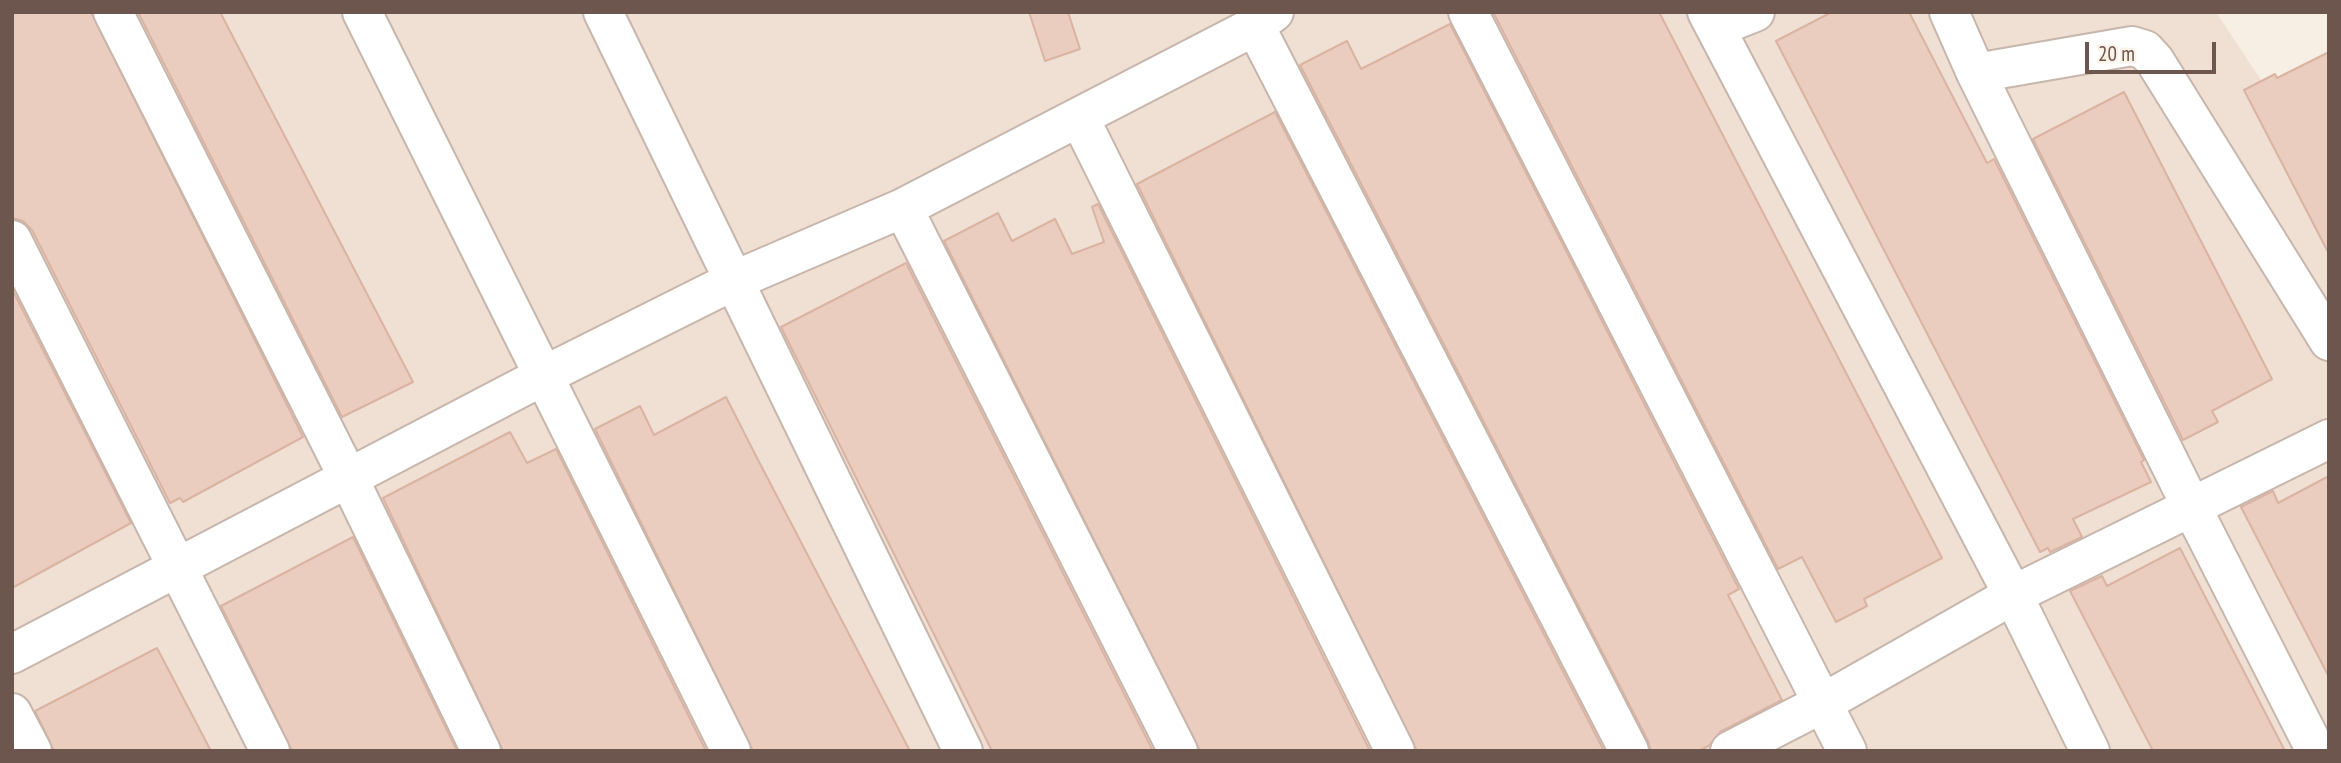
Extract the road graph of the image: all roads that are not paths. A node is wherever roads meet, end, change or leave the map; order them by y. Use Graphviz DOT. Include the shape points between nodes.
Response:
graph roads {
  1 [pos="113,12"];
  2 [pos="362,12"];
  3 [pos="603,12"];
  4 [pos="1468,12"];
  5 [pos="1755,12"];
  6 [pos="1949,12"];
  7 [pos="1264,19"];
  8 [pos="1712,20"];
  9 [pos="1976,74"];
  10 [pos="1079,117"];
  11 [pos="903,208"];
  12 [pos="12,240"];
  13 [pos="733,281"];
  14 [pos="2329,341"];
  15 [pos="545,375"];
  16 [pos="2329,439"];
  17 [pos="348,477"];
  18 [pos="2191,506"];
  19 [pos="178,569"];
  20 [pos="2013,595"];
  21 [pos="12,654"];
  22 [pos="1823,703"];
  23 [pos="12,713"];
  24 [pos="32,751"];
  25 [pos="270,751"];
  26 [pos="481,751"];
  27 [pos="731,751"];
  28 [pos="963,751"];
  29 [pos="1178,751"];
  30 [pos="1395,751"];
  31 [pos="1629,751"];
  32 [pos="1730,751"];
  33 [pos="1847,751"];
  34 [pos="2090,751"];
  35 [pos="2316,751"];
  1 -- 17 [label="street"];
  2 -- 15 [label="street"];
  3 -- 13 [label="street"];
  4 -- 22 [label="street"];
  5 -- 8 [label="street"];
  6 -- 9 [label="street"];
  7 -- 10 [label="street"];
  7 -- 31 [label="street"];
  8 -- 20 [label="street"];
  9 -- 14 [label="street" via="2132,46 2145,50"];
  9 -- 18 [label="street"];
  10 -- 11 [label="street"];
  10 -- 30 [label="street"];
  11 -- 13 [label="street"];
  11 -- 29 [label="street"];
  12 -- 19 [label="street"];
  13 -- 15 [label="street"];
  13 -- 28 [label="street"];
  15 -- 17 [label="street"];
  15 -- 27 [label="street"];
  16 -- 18 [label="street"];
  17 -- 19 [label="street"];
  17 -- 26 [label="street"];
  18 -- 20 [label="street"];
  18 -- 35 [label="street"];
  19 -- 21 [label="street"];
  19 -- 25 [label="street"];
  20 -- 22 [label="street"];
  20 -- 34 [label="street"];
  22 -- 32 [label="street"];
  22 -- 33 [label="street"];
  23 -- 24 [label="street"];
}
